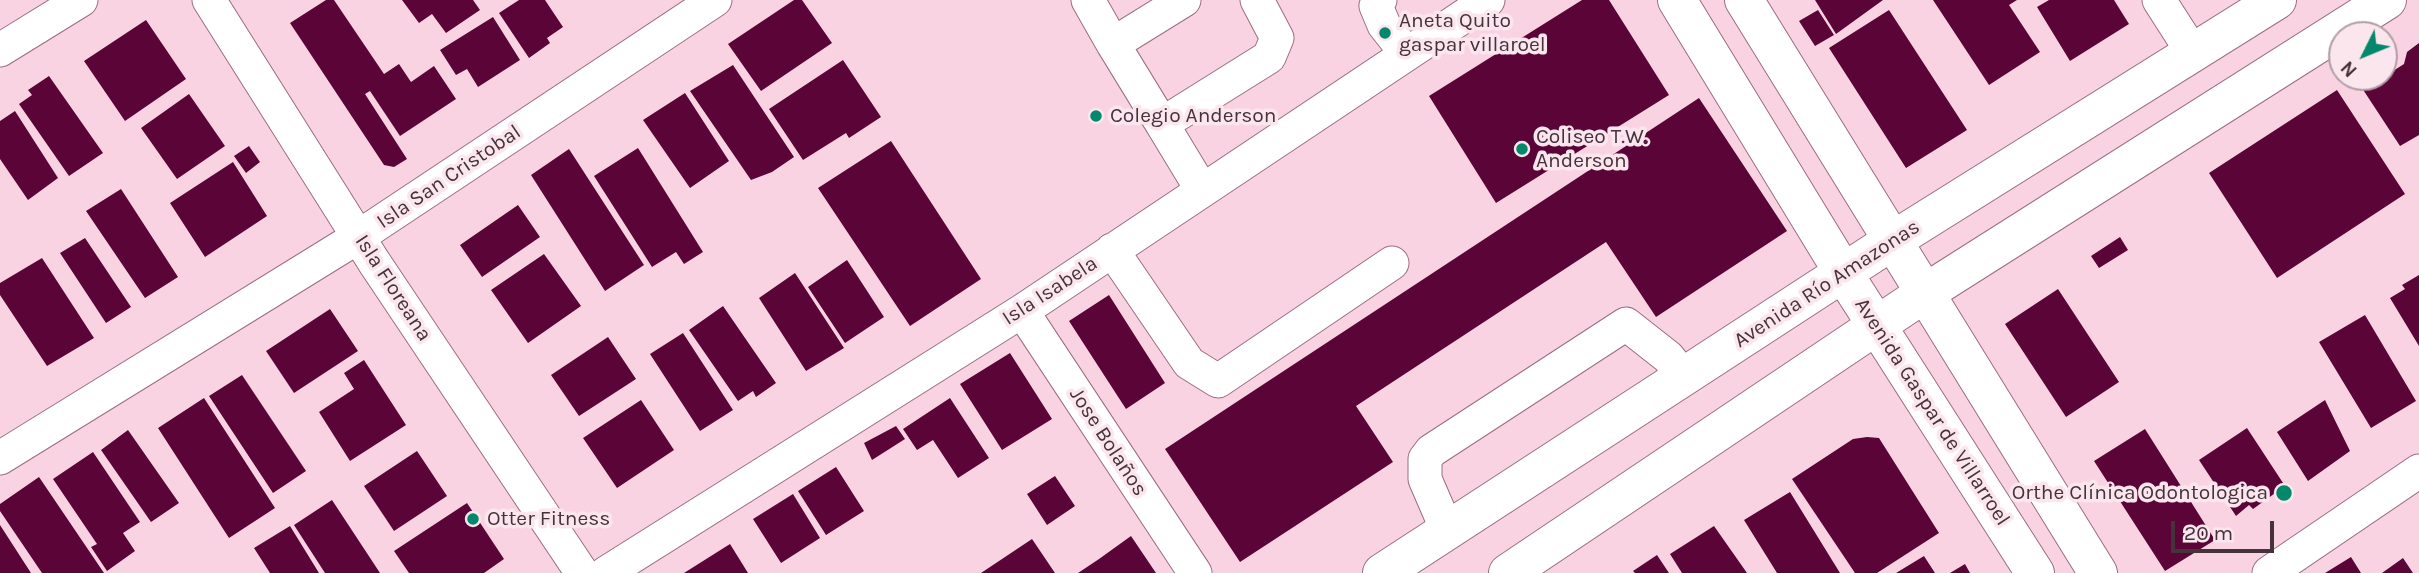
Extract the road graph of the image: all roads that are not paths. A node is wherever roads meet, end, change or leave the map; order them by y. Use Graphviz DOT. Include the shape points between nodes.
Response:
graph roads {
  1 [pos="81,0"];
  2 [pos="209,0"];
  3 [pos="715,0"];
  4 [pos="1088,0"];
  5 [pos="1184,0"];
  6 [pos="1258,0"];
  7 [pos="1380,0"];
  8 [pos="1488,0"];
  9 [pos="1677,0"];
  10 [pos="1744,0"];
  11 [pos="2160,0"];
  12 [pos="2277,0"];
  13 [pos="2386,0"];
  14 [pos="1113,44"];
  15 [pos="0,50"];
  16 [pos="1407,54"];
  17 [pos="2193,54"];
  18 [pos="1162,124"];
  19 [pos="1202,190"];
  20 [pos="358,237"];
  21 [pos="1892,241"];
  22 [pos="1112,250"];
  23 [pos="1392,263"];
  24 [pos="1843,272"];
  25 [pos="1925,293"];
  26 [pos="1022,311"];
  27 [pos="1877,325"];
  28 [pos="1684,377"];
  29 [pos="0,458"];
  30 [pos="2418,473"];
  31 [pos="1447,530"];
  32 [pos="582,573"];
  33 [pos="606,573"];
  34 [pos="1195,573"];
  35 [pos="1382,573"];
  36 [pos="1508,573"];
  37 [pos="2035,573"];
  38 [pos="2098,573"];
  39 [pos="2269,573"];
  1 -- 15 [label="street"];
  2 -- 20 [label="street, Isla Floreana"];
  3 -- 20 [label="street, Isla San Cristobal"];
  4 -- 14 [label="street"];
  5 -- 14 [label="street"];
  6 -- 18 [label="street" via="1277,38 1269,57"];
  7 -- 16 [label="street" via="1376,6 1384,25"];
  8 -- 16 [label="street, Isla Isabela"];
  9 -- 24 [label="main road, Avenida Gaspar de Villarroel"];
  10 -- 21 [label="main road"];
  11 -- 17 [label="street"];
  12 -- 17 [label="main road, Avenida Río Amazonas"];
  13 -- 25 [label="main road"];
  14 -- 18 [label="street"];
  16 -- 19 [label="street, Isla Isabela"];
  17 -- 21 [label="main road, Avenida Río Amazonas"];
  18 -- 19 [label="street"];
  19 -- 22 [label="street, Isla Isabela"];
  20 -- 29 [label="street, Isla San Cristobal"];
  20 -- 32 [label="street, Isla Floreana"];
  21 -- 24 [label="main road, Avenida Río Amazonas"];
  21 -- 25 [label="main road"];
  22 -- 23 [label="street" via="1189,363 1218,382"];
  22 -- 26 [label="street, Isla Isabela"];
  24 -- 27 [label="main road, Avenida Gaspar de Villarroel"];
  24 -- 28 [label="main road, Avenida Río Amazonas"];
  25 -- 27 [label="main road"];
  25 -- 38 [label="main road"];
  26 -- 33 [label="street, Isla Isabela"];
  26 -- 34 [label="street, Jose Bolaños"];
  27 -- 36 [label="main road"];
  27 -- 37 [label="main road, Avenida Gaspar de Villarroel"];
  28 -- 31 [label="main road, Avenida Río Amazonas"];
  28 -- 31 [label="street" via="1668,357 1626,324 1431,451 1425,459 1425,479"];
  30 -- 39 [label="street"];
  31 -- 35 [label="main road, Avenida Río Amazonas"];
}
